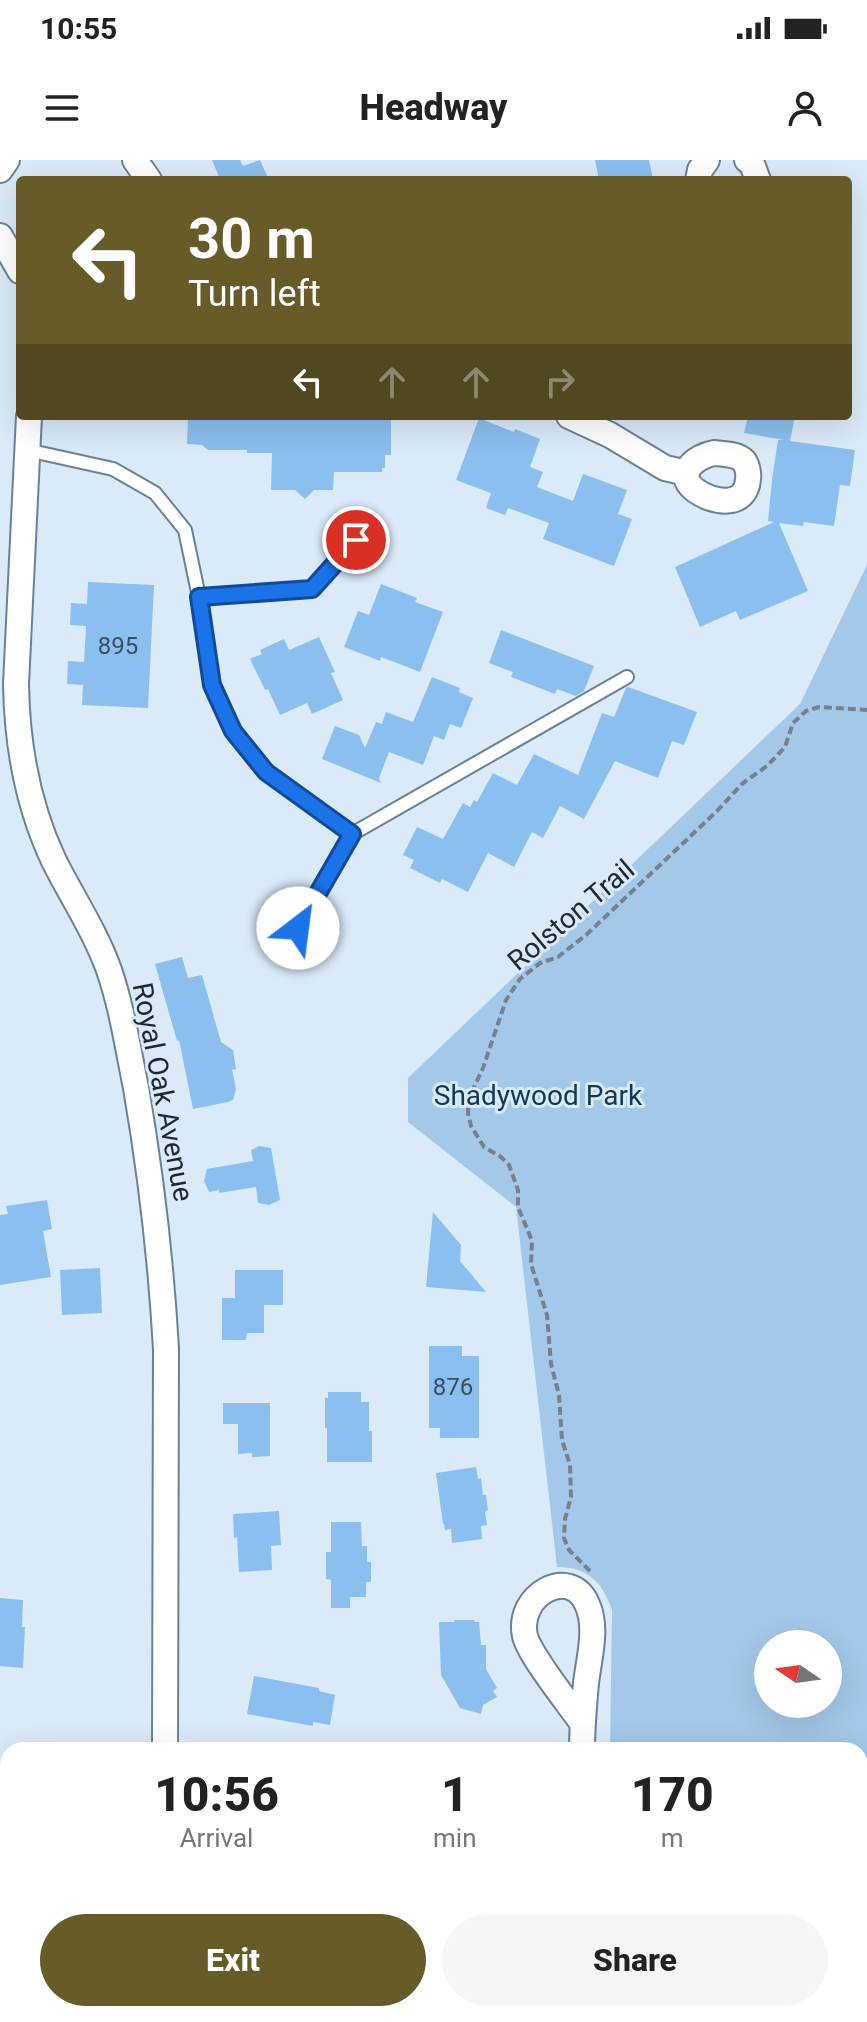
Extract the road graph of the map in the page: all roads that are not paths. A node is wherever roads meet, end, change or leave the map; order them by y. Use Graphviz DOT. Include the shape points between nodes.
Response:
graph roads {
  1 [pos="7,160"];
  2 [pos="0,170"];
  3 [pos="0,236"];
  4 [pos="16,264"];
  5 [pos="29,420"];
  6 [pos="578,420"];
  7 [pos="27,450"];
  8 [pos="687,473"];
  9 [pos="356,540"];
  10 [pos="199,597"];
  11 [pos="627,677"];
  12 [pos="352,834"];
  13 [pos="298,928"];
  14 [pos="582,1723"];
  15 [pos="165,1742"];
  16 [pos="582,1742"];
  1 -- 2 [label="street"];
  3 -- 4 [label="street"];
  5 -- 7 [label="street, Royal Oak Avenue"];
  6 -- 8 [label="street" via="665,468"];
  7 -- 10 [label="lane" via="113,469 155,493 185,530"];
  7 -- 15 [label="street, Royal Oak Avenue" via="16,684 21,758 40,829 98,943 116,995 156,1218 166,1349"];
  9 -- 10 [label="lane" via="312,589"];
  10 -- 12 [label="lane" via="212,685 233,731 266,772"];
  11 -- 12 [label="lane"];
  12 -- 13 [label="lane"];
  14 -- 14 [label="street" via="592,1624 587,1602 564,1586 545,1589 532,1600 524,1618 525,1638"];
  14 -- 16 [label="street"];
}
